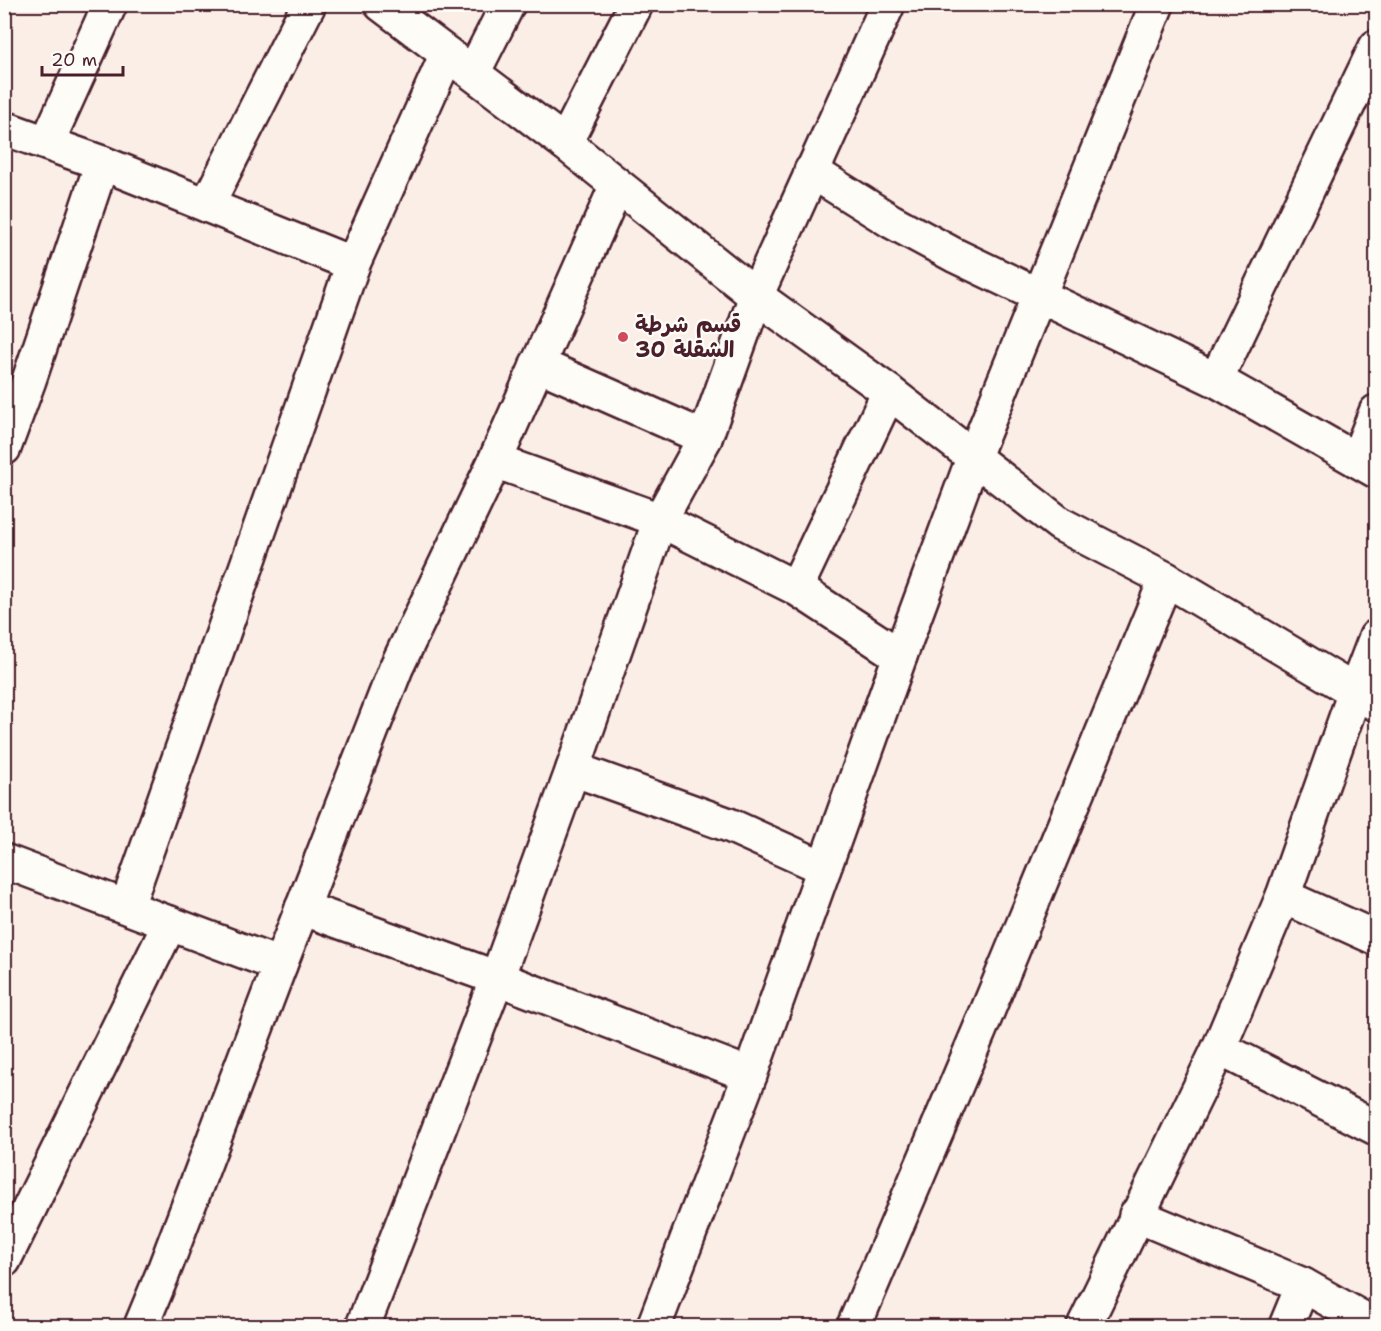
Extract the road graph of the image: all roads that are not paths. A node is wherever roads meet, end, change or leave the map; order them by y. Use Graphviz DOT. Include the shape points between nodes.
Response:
graph roads {
  1 [pos="110,4"];
  2 [pos="309,4"];
  3 [pos="381,4"];
  4 [pos="508,4"];
  5 [pos="636,4"];
  6 [pos="888,4"];
  7 [pos="1158,4"];
  8 [pos="1377,47"];
  9 [pos="447,54"];
  10 [pos="473,73"];
  11 [pos="5,131"];
  12 [pos="47,143"];
  13 [pos="565,143"];
  14 [pos="102,163"];
  15 [pos="811,171"];
  16 [pos="617,185"];
  17 [pos="207,205"];
  18 [pos="352,264"];
  19 [pos="756,296"];
  20 [pos="1038,296"];
  21 [pos="537,364"];
  22 [pos="1216,380"];
  23 [pos="889,392"];
  24 [pos="1377,412"];
  25 [pos="705,438"];
  26 [pos="4,448"];
  27 [pos="974,456"];
  28 [pos="495,461"];
  29 [pos="1367,466"];
  30 [pos="660,519"];
  31 [pos="1166,579"];
  32 [pos="796,588"];
  33 [pos="1377,637"];
  34 [pos="900,656"];
  35 [pos="1366,698"];
  36 [pos="573,768"];
  37 [pos="4,861"];
  38 [pos="824,868"];
  39 [pos="1283,896"];
  40 [pos="127,906"];
  41 [pos="302,908"];
  42 [pos="170,923"];
  43 [pos="1377,938"];
  44 [pos="280,965"];
  45 [pos="497,978"];
  46 [pos="1219,1048"];
  47 [pos="750,1075"];
  48 [pos="1377,1128"];
  49 [pos="1136,1215"];
  50 [pos="4,1260"];
  51 [pos="1303,1285"];
  52 [pos="141,1326"];
  53 [pos="363,1326"];
  54 [pos="654,1326"];
  55 [pos="854,1326"];
  56 [pos="1084,1326"];
  57 [pos="1286,1326"];
  58 [pos="1376,1326"];
  1 -- 12 [label="street"];
  2 -- 17 [label="street"];
  3 -- 9 [label="street"];
  4 -- 10 [label="street"];
  5 -- 13 [label="street"];
  6 -- 15 [label="street"];
  7 -- 20 [label="street"];
  8 -- 22 [label="street"];
  9 -- 10 [label="street"];
  9 -- 18 [label="street"];
  10 -- 13 [label="street"];
  11 -- 12 [label="street"];
  12 -- 14 [label="street"];
  13 -- 16 [label="street"];
  14 -- 17 [label="street"];
  14 -- 26 [label="street"];
  15 -- 19 [label="street"];
  15 -- 20 [label="street" via="900,226"];
  16 -- 19 [label="street"];
  16 -- 21 [label="street"];
  17 -- 18 [label="street"];
  18 -- 40 [label="street"];
  19 -- 23 [label="street"];
  19 -- 25 [label="street"];
  20 -- 22 [label="street"];
  20 -- 27 [label="street"];
  21 -- 25 [label="street"];
  21 -- 28 [label="street"];
  22 -- 29 [label="street"];
  23 -- 27 [label="street"];
  23 -- 32 [label="street"];
  24 -- 29 [label="street"];
  25 -- 30 [label="street"];
  27 -- 31 [label="street" via="1060,524"];
  27 -- 34 [label="street"];
  28 -- 30 [label="street"];
  28 -- 41 [label="street" via="402,652"];
  30 -- 32 [label="street"];
  30 -- 36 [label="street"];
  31 -- 35 [label="street"];
  31 -- 55 [label="street"];
  32 -- 34 [label="street"];
  33 -- 35 [label="street"];
  34 -- 38 [label="street"];
  35 -- 39 [label="street"];
  36 -- 38 [label="street" via="729,825"];
  36 -- 45 [label="street"];
  37 -- 40 [label="street"];
  38 -- 47 [label="street"];
  39 -- 43 [label="street"];
  39 -- 46 [label="street"];
  40 -- 42 [label="street"];
  41 -- 44 [label="street"];
  41 -- 45 [label="street"];
  42 -- 44 [label="street"];
  42 -- 50 [label="street"];
  44 -- 52 [label="street"];
  45 -- 47 [label="street"];
  45 -- 53 [label="street"];
  46 -- 48 [label="street"];
  46 -- 49 [label="street"];
  47 -- 54 [label="street"];
  49 -- 51 [label="street"];
  49 -- 56 [label="street"];
  51 -- 57 [label="street"];
  51 -- 58 [label="street"];
}
